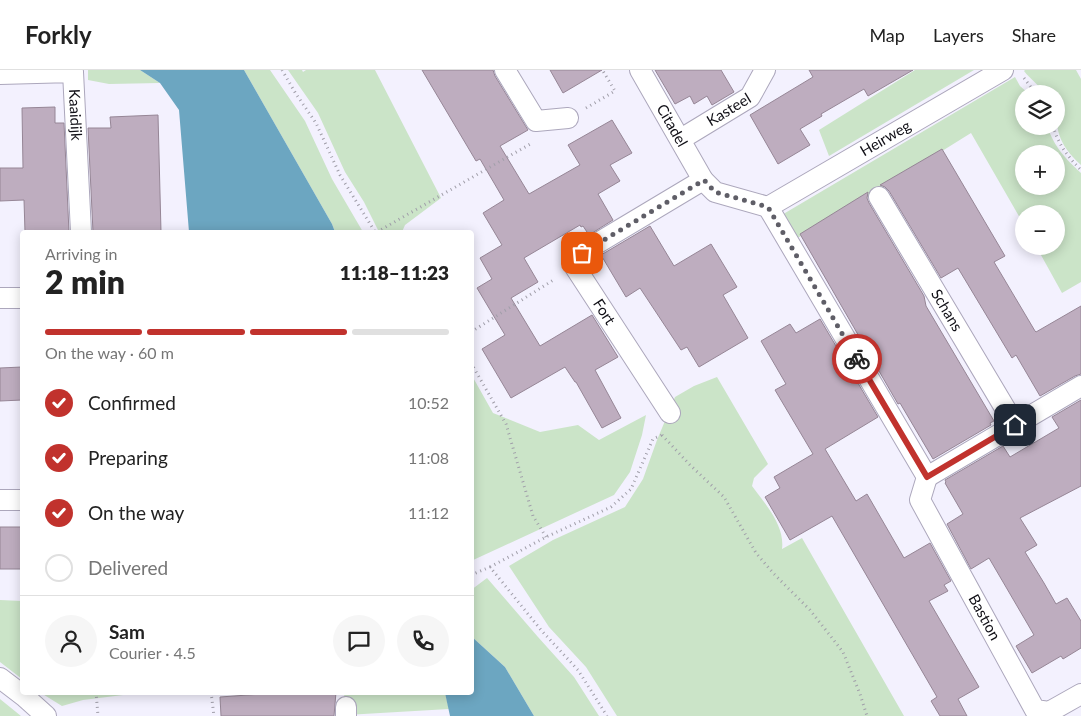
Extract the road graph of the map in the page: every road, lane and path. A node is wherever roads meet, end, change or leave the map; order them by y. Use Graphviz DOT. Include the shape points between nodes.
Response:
graph roads {
  1 [pos="282,70"];
  2 [pos="505,70"];
  3 [pos="605,70"];
  4 [pos="640,70"];
  5 [pos="765,70"];
  6 [pos="1012,72"];
  7 [pos="0,74"];
  8 [pos="1026,85"];
  9 [pos="568,118"];
  10 [pos="536,121"];
  11 [pos="1056,135"];
  12 [pos="681,140"];
  13 [pos="1081,170"];
  14 [pos="704,180"];
  15 [pos="879,197"];
  16 [pos="768,207"];
  17 [pos="81,230"];
  18 [pos="375,230"];
  19 [pos="380,230"];
  20 [pos="575,267"];
  21 [pos="0,298"];
  22 [pos="20,298"];
  23 [pos="474,330"];
  24 [pos="474,368"];
  25 [pos="1081,386"];
  26 [pos="670,413"];
  27 [pos="1015,425"];
  28 [pos="662,435"];
  29 [pos="927,477"];
  30 [pos="0,500"];
  31 [pos="20,500"];
  32 [pos="546,537"];
  33 [pos="490,567"];
  34 [pos="474,574"];
  35 [pos="0,678"];
  36 [pos="20,693"];
  37 [pos="1081,694"];
  38 [pos="23,695"];
  39 [pos="96,695"];
  40 [pos="211,695"];
  41 [pos="46,716"];
  42 [pos="98,716"];
  43 [pos="214,716"];
  44 [pos="607,716"];
  45 [pos="867,716"];
  1 -- 18 [label="path" via="316,123 340,175"];
  2 -- 10 [label="street"];
  3 -- 9 [label="path" via="615,91"];
  4 -- 12 [label="street, Citadel"];
  5 -- 12 [label="street, Kasteel" via="750,97"];
  6 -- 8 [label="path"];
  6 -- 16 [label="street, Heirweg"];
  7 -- 17 [label="street, Kaaidijk" via="73,72"];
  9 -- 10 [label="street"];
  10 -- 19 [label="path" via="537,141"];
  11 -- 13 [label="path"];
  12 -- 14 [label="street, Citadel"];
  14 -- 16 [label="street" via="715,192"];
  14 -- 20 [label="street" via="582,253"];
  15 -- 27 [label="street, Schans"];
  16 -- 29 [label="street"];
  20 -- 23 [label="path"];
  20 -- 26 [label="street, Fort"];
  21 -- 22 [label="street"];
  24 -- 32 [label="path" via="506,424 533,516"];
  25 -- 27 [label="street"];
  26 -- 28 [label="path"];
  27 -- 29 [label="street"];
  28 -- 32 [label="path" via="654,439 631,489 611,508"];
  28 -- 45 [label="path" via="724,497 756,553 810,610 843,652"];
  29 -- 37 [label="street, Bastion" via="920,500 1035,710 1049,712"];
  30 -- 31 [label="street"];
  32 -- 33 [label="path"];
  33 -- 34 [label="path"];
  33 -- 44 [label="path" via="578,670"];
  35 -- 36 [label="street"];
  38 -- 41 [label="street"];
  39 -- 42 [label="path"];
  40 -- 43 [label="path"];
}
